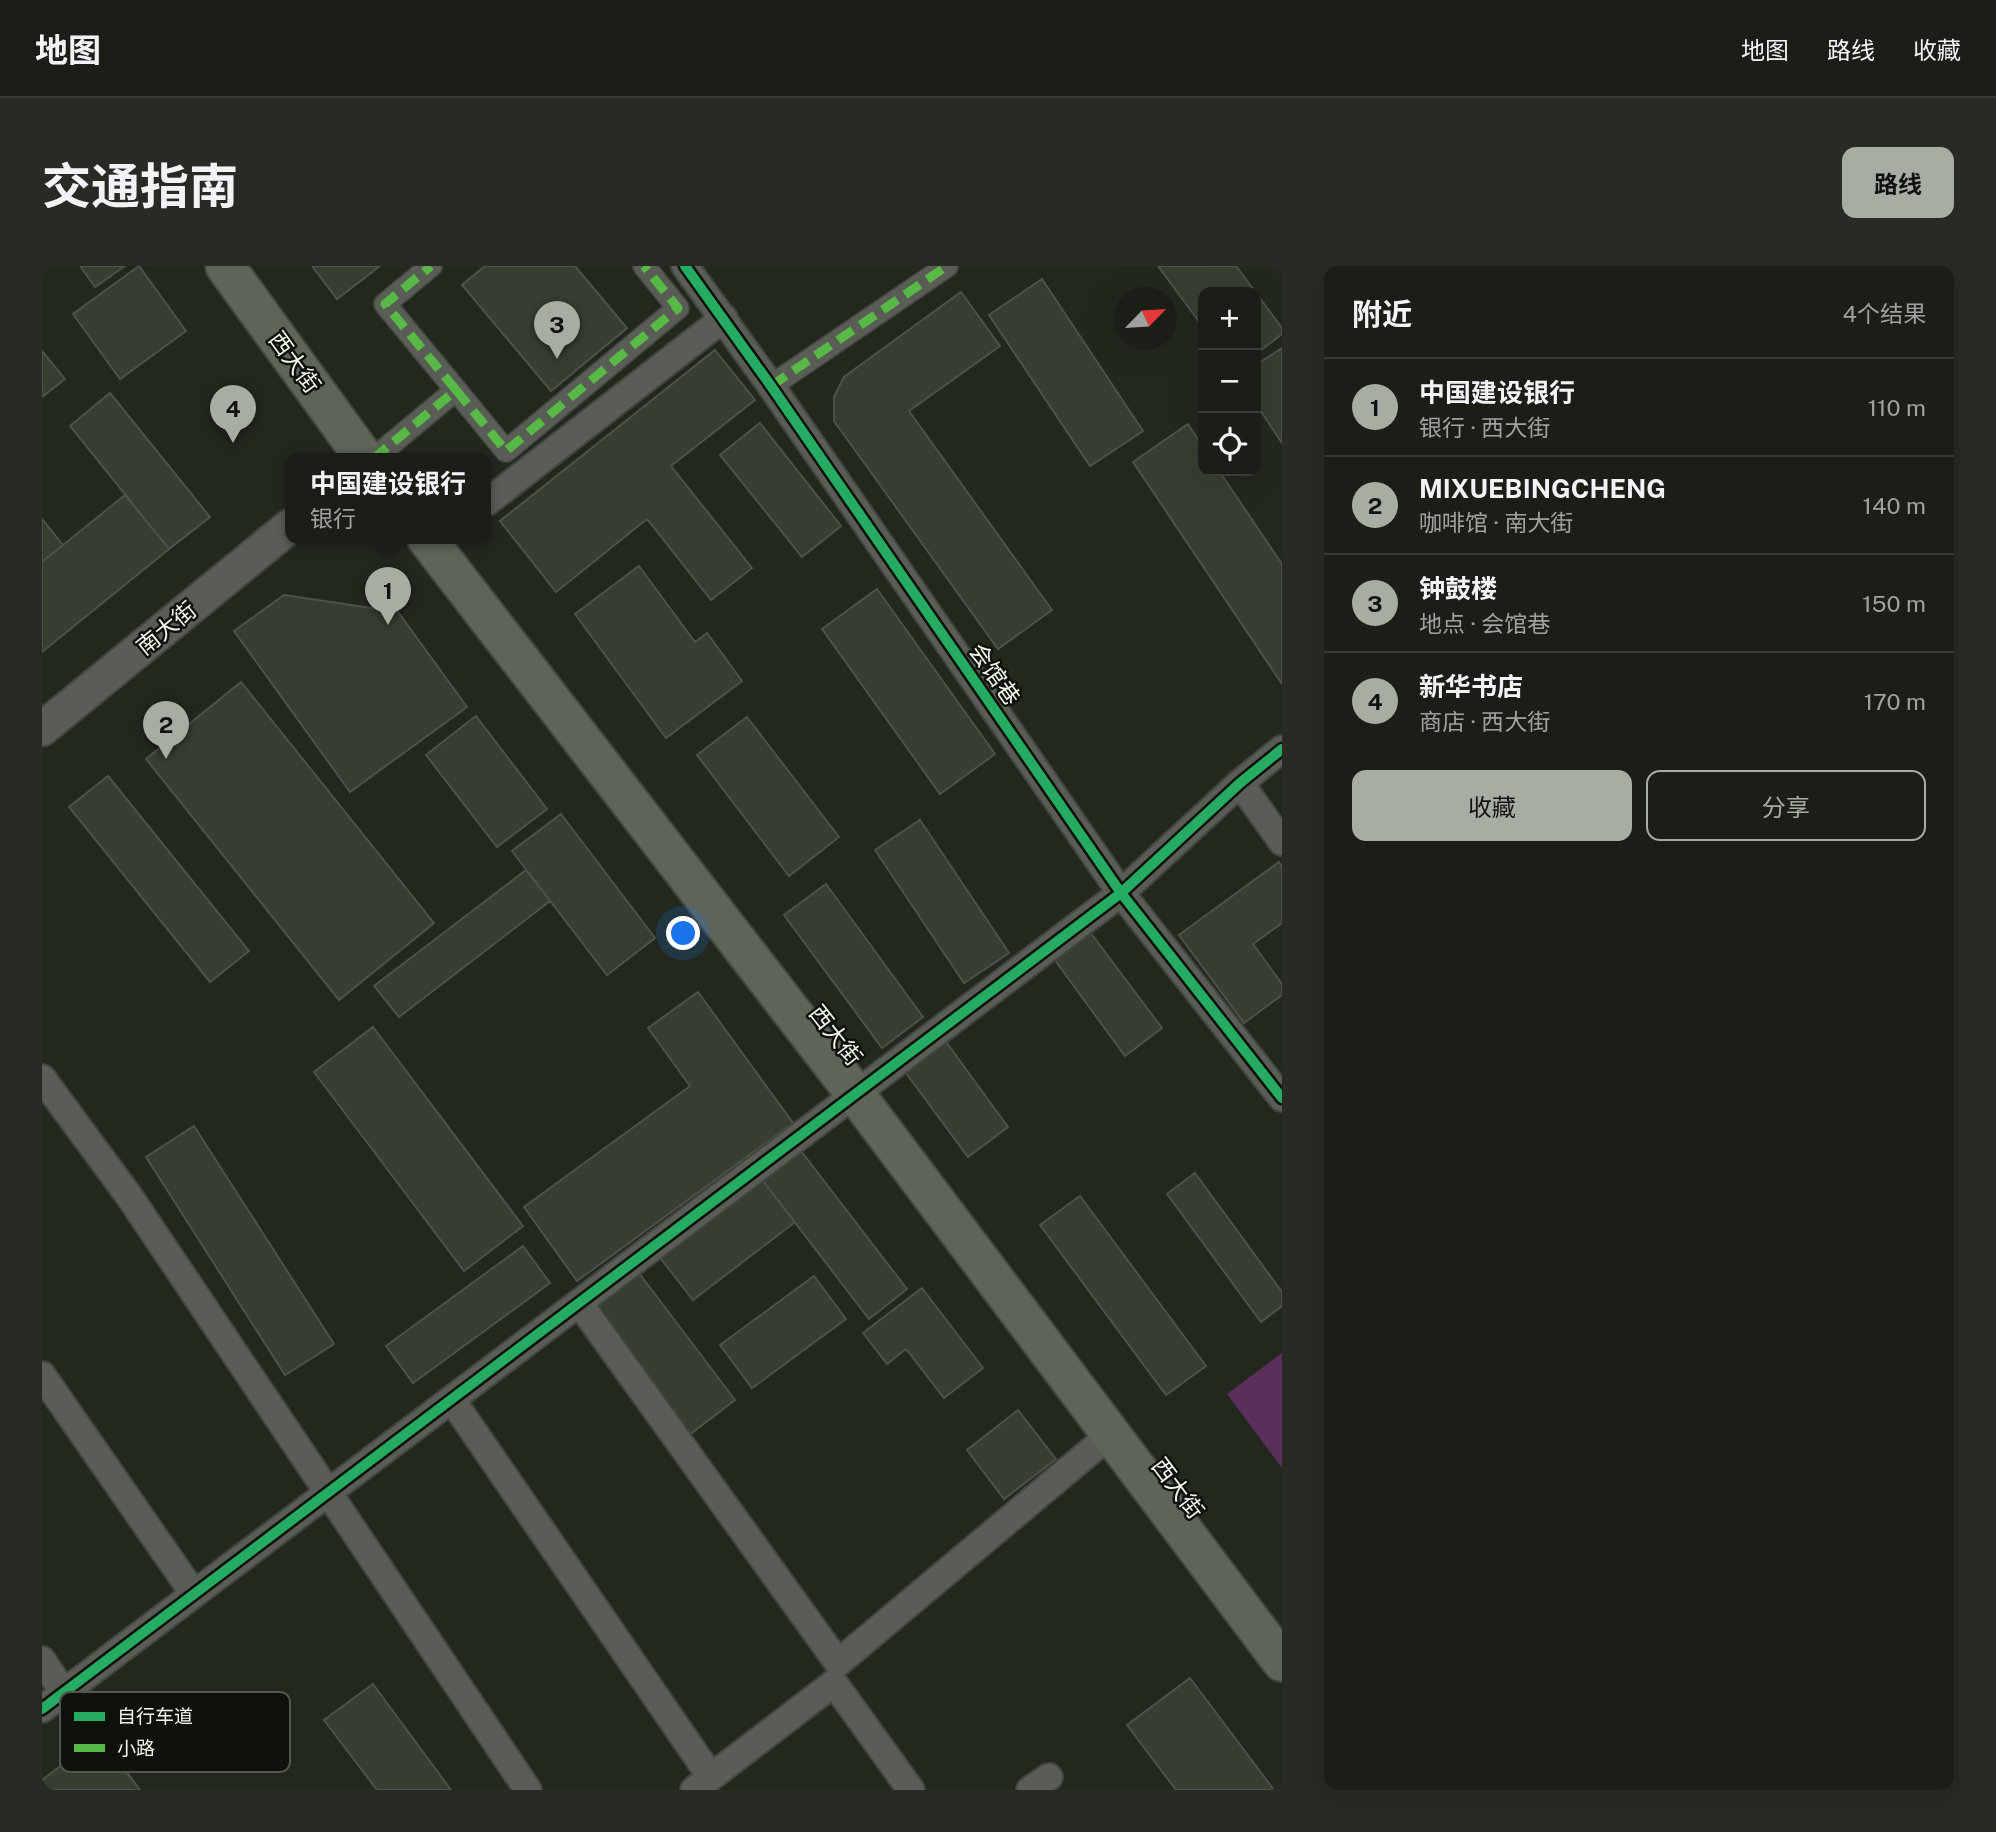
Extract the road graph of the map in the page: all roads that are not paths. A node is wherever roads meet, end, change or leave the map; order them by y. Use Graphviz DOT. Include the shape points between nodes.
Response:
graph roads {
  1 [pos="225,266"];
  2 [pos="430,266"];
  3 [pos="644,266"];
  4 [pos="685,266"];
  5 [pos="947,266"];
  6 [pos="724,318"];
  7 [pos="771,386"];
  8 [pos="456,390"];
  9 [pos="361,453"];
  10 [pos="380,453"];
  11 [pos="491,499"];
  12 [pos="285,530"];
  13 [pos="435,544"];
  14 [pos="42,729"];
  15 [pos="1282,750"];
  16 [pos="1240,783"];
  17 [pos="1282,842"];
  18 [pos="1121,893"];
  19 [pos="42,1078"];
  20 [pos="856,1095"];
  21 [pos="1282,1098"];
  22 [pos="580,1304"];
  23 [pos="42,1375"];
  24 [pos="452,1400"];
  25 [pos="1111,1434"];
  26 [pos="329,1493"];
  27 [pos="194,1594"];
  28 [pos="42,1660"];
  29 [pos="1282,1662"];
  30 [pos="63,1692"];
  31 [pos="65,1692"];
  32 [pos="60,1696"];
  33 [pos="42,1709"];
  34 [pos="702,1784"];
  35 [pos="528,1790"];
  36 [pos="911,1790"];
  1 -- 9 [label="main road, 西大街"];
  2 -- 8 [label="street" via="385,304"];
  3 -- 8 [label="street" via="678,308 506,451"];
  4 -- 6 [label="street, 会馆巷"];
  5 -- 7 [label="street"];
  6 -- 7 [label="street, 会馆巷"];
  6 -- 11 [label="street"];
  7 -- 18 [label="street, 会馆巷"];
  8 -- 10 [label="street"];
  12 -- 14 [label="street, 南大街"];
  13 -- 20 [label="main road, 西大街"];
  15 -- 16 [label="street"];
  16 -- 17 [label="street"];
  16 -- 18 [label="street"];
  18 -- 20 [label="street"];
  18 -- 21 [label="street, 会馆巷"];
  19 -- 26 [label="street" via="129,1196"];
  20 -- 22 [label="street"];
  20 -- 25 [label="main road, 西大街"];
  22 -- 24 [label="street"];
  22 -- 25 [label="street" via="838,1663"];
  23 -- 27 [label="street"];
  24 -- 26 [label="street"];
  24 -- 34 [label="street"];
  25 -- 29 [label="main road, 西大街"];
  26 -- 27 [label="street"];
  26 -- 35 [label="street"];
  27 -- 31 [label="street"];
  28 -- 30 [label="street"];
  32 -- 33 [label="street"];
  34 -- 36 [label="street" via="834,1683"];
}
